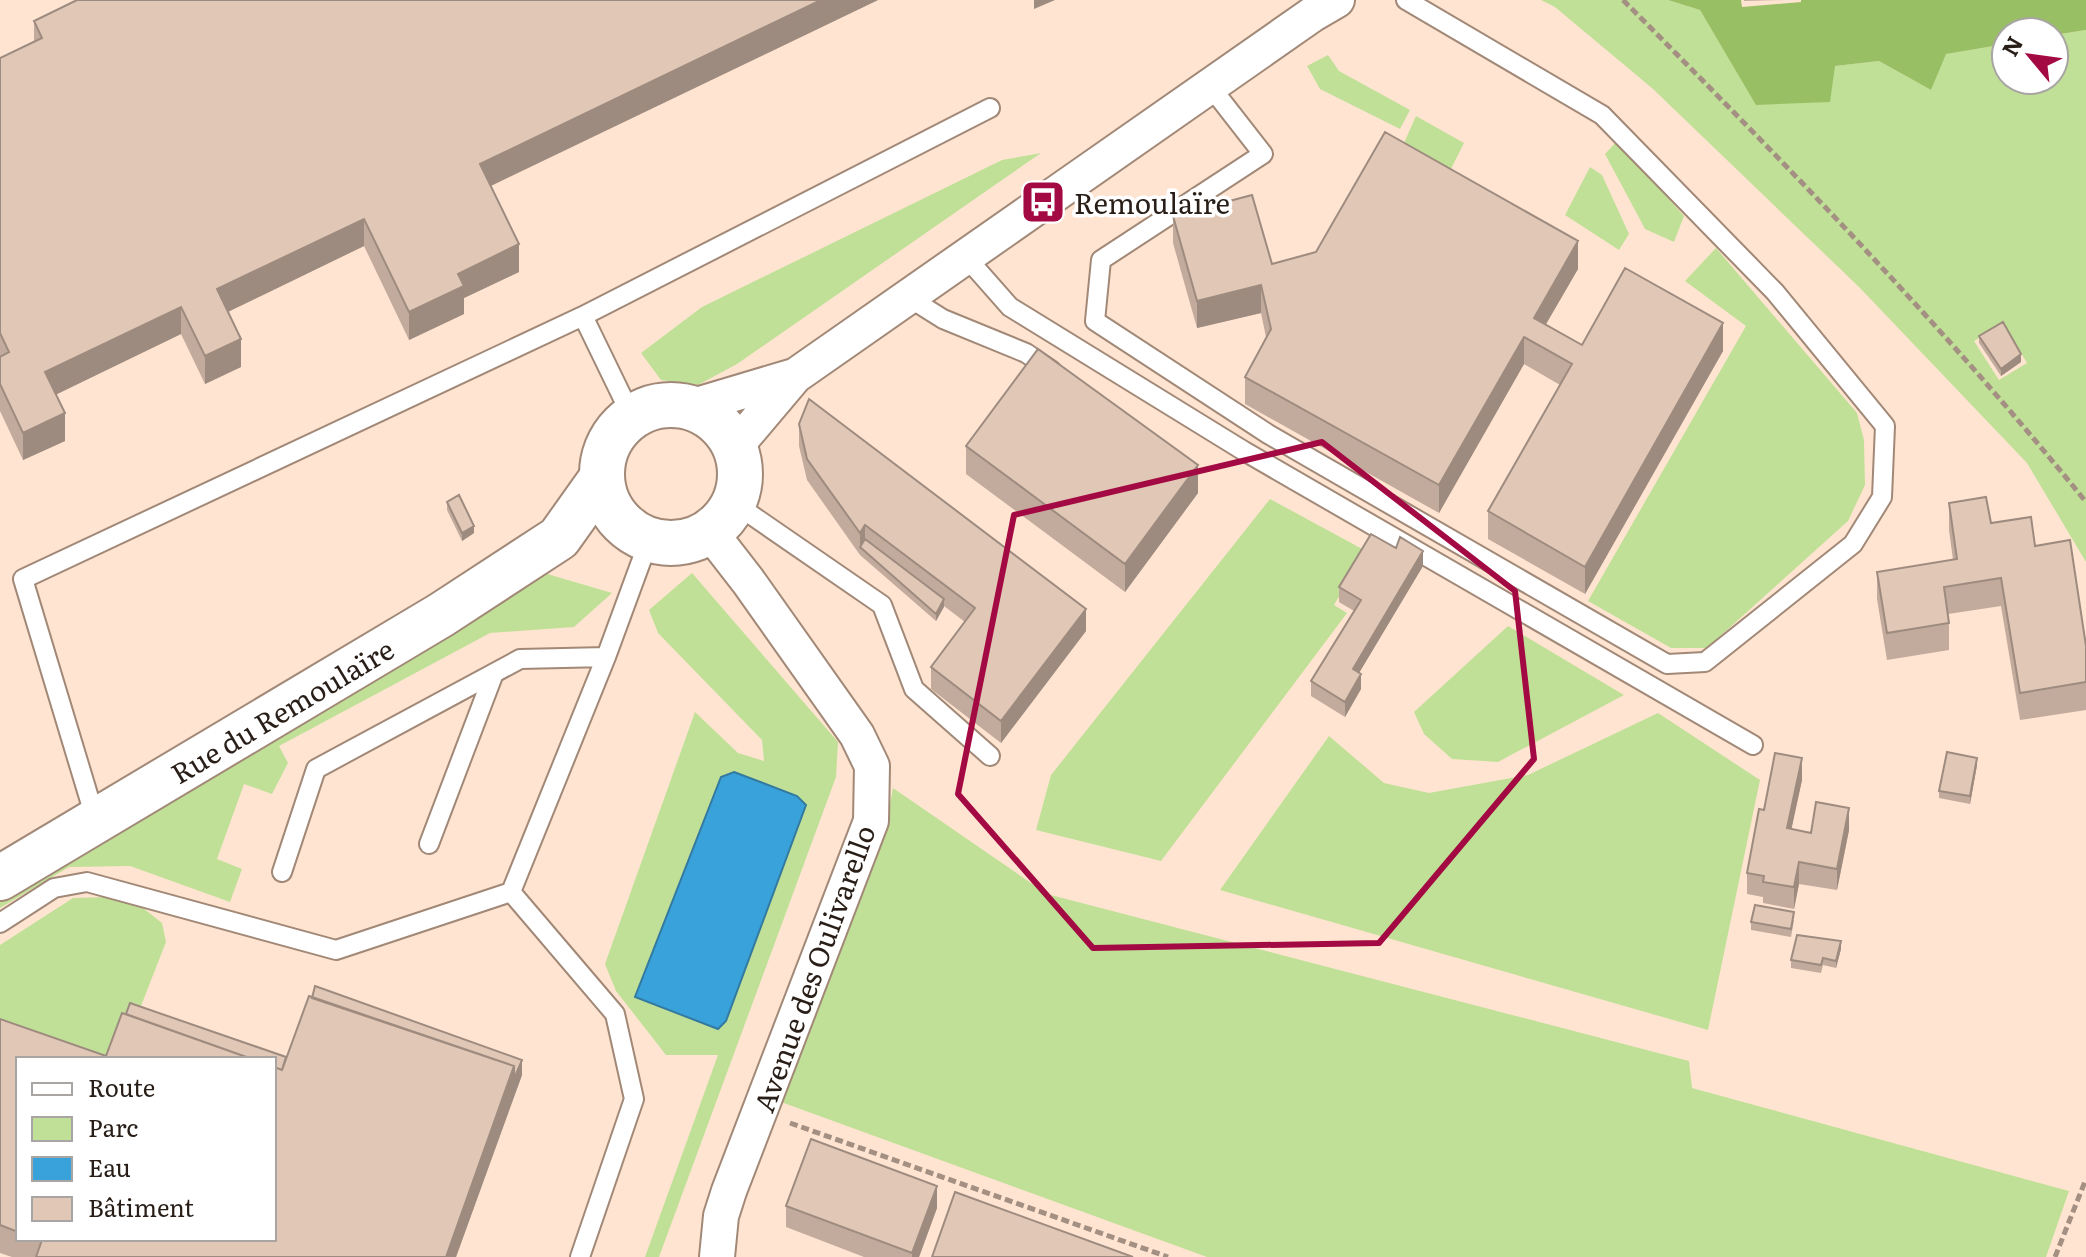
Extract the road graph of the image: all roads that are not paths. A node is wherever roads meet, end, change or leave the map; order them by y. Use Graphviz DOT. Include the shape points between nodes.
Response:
graph roads {
  1 [pos="1337,0"];
  2 [pos="1406,0"];
  3 [pos="1210,86"];
  4 [pos="990,108"];
  5 [pos="965,256"];
  6 [pos="908,297"];
  7 [pos="583,316"];
  8 [pos="795,376"];
  9 [pos="1063,379"];
  10 [pos="690,407"];
  11 [pos="632,417"];
  12 [pos="735,447"];
  13 [pos="601,479"];
  14 [pos="722,518"];
  15 [pos="636,533"];
  16 [pos="559,538"];
  17 [pos="606,657"];
  18 [pos="494,673"];
  19 [pos="1753,745"];
  20 [pos="990,756"];
  21 [pos="96,821"];
  22 [pos="429,844"];
  23 [pos="282,872"];
  24 [pos="0,878"];
  25 [pos="511,892"];
  26 [pos="0,923"];
  27 [pos="580,1257"];
  28 [pos="717,1257"];
  1 -- 3 [label="street"];
  2 -- 3 [label="lane" via="1602,115 1775,292 1885,426 1882,497 1853,544 1705,662 1667,664 1268,434 1095,321 1101,260 1263,154"];
  3 -- 5 [label="street"];
  4 -- 7 [label="lane"];
  5 -- 6 [label="street"];
  5 -- 19 [label="lane" via="1010,307 1244,451"];
  6 -- 8 [label="street"];
  6 -- 9 [label="lane" via="943,319 1026,353"];
  7 -- 11 [label="lane"];
  7 -- 21 [label="lane" via="23,579"];
  8 -- 10 [label="street"];
  8 -- 12 [label="street"];
  10 -- 11 [label="street" via="669,405"];
  10 -- 12 [label="street" via="717,422"];
  11 -- 13 [label="street, Rue du Remoulaïre" via="612,437"];
  12 -- 14 [label="street" via="740,475"];
  13 -- 15 [label="street" via="609,504"];
  13 -- 16 [label="street, Rue du Remoulaïre"];
  14 -- 15 [label="street, Rue du Remoulaïre" via="690,541 670,544"];
  14 -- 20 [label="lane" via="882,605 914,689"];
  14 -- 28 [label="street, Avenue des Oulivarello" via="748,581 857,735 872,766 871,821 729,1191"];
  15 -- 16 [label="street, Rue du Remoulaïre"];
  15 -- 17 [label="lane"];
  16 -- 21 [label="street, Rue du Remoulaïre" via="441,615"];
  17 -- 18 [label="lane" via="520,659"];
  17 -- 25 [label="lane"];
  18 -- 22 [label="lane"];
  18 -- 23 [label="lane" via="316,769"];
  21 -- 24 [label="street, Rue du Remoulaïre"];
  25 -- 26 [label="lane" via="336,950 87,882 54,888"];
  25 -- 27 [label="lane" via="615,1014 634,1099"];
}
